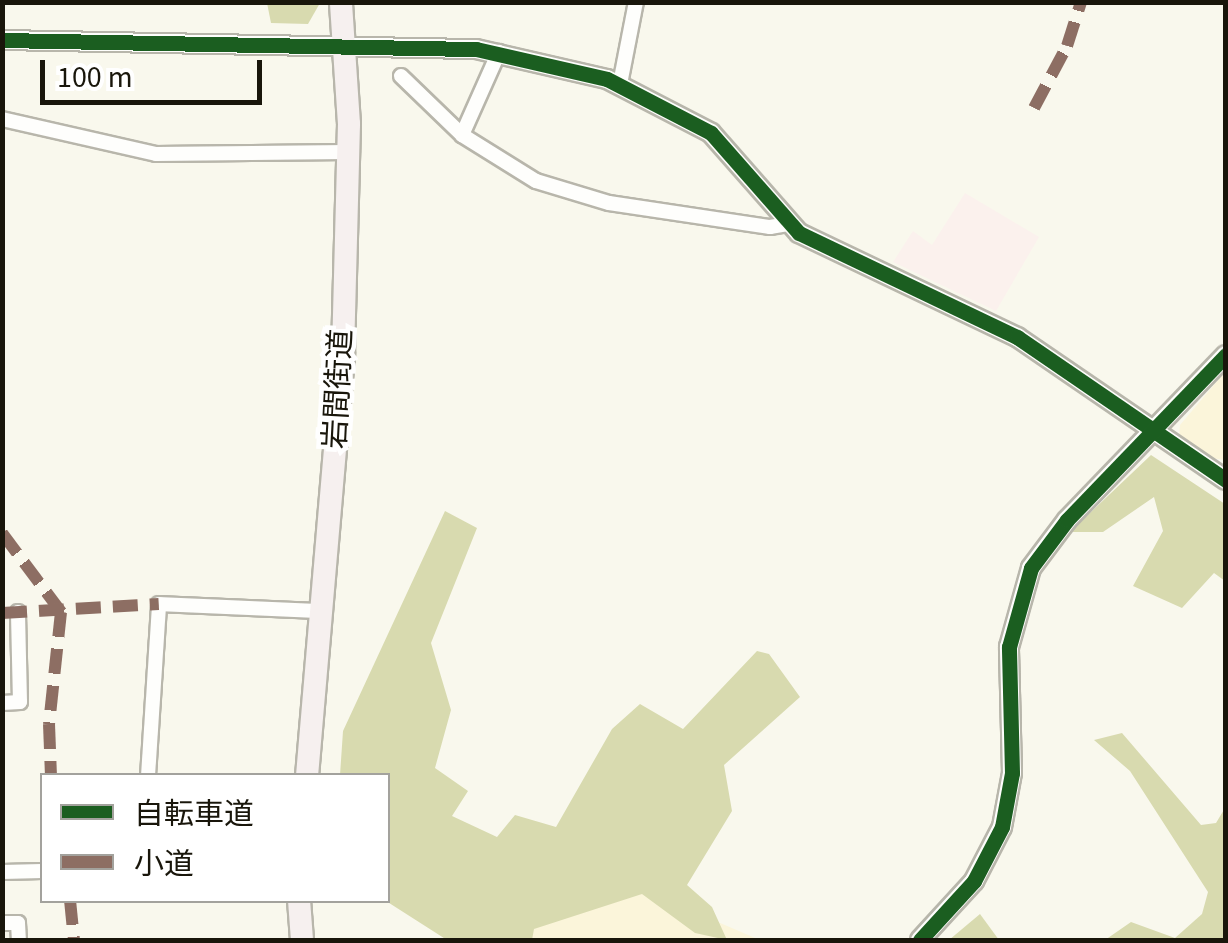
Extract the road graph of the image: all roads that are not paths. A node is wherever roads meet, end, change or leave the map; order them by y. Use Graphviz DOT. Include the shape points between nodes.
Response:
graph roads {
  1 [pos="341,2"];
  2 [pos="636,2"];
  3 [pos="2,40"];
  4 [pos="346,46"];
  5 [pos="499,52"];
  6 [pos="400,76"];
  7 [pos="620,84"];
  8 [pos="2,119"];
  9 [pos="462,136"];
  10 [pos="348,152"];
  11 [pos="788,224"];
  12 [pos="1226,356"];
  13 [pos="1154,430"];
  14 [pos="1226,480"];
  15 [pos="322,611"];
  16 [pos="18,612"];
  17 [pos="2,703"];
  18 [pos="148,773"];
  19 [pos="307,773"];
  20 [pos="2,872"];
  21 [pos="40,872"];
  22 [pos="299,903"];
  23 [pos="2,923"];
  24 [pos="19,940"];
  25 [pos="302,940"];
  26 [pos="920,940"];
  1 -- 4 [label="main road, 岩間街道"];
  2 -- 7 [label="street"];
  3 -- 4 [label="street"];
  4 -- 5 [label="street"];
  4 -- 10 [label="main road, 岩間街道"];
  5 -- 7 [label="street"];
  5 -- 9 [label="street"];
  6 -- 9 [label="street"];
  7 -- 11 [label="street" via="711,134 754,175"];
  8 -- 10 [label="street" via="156,154"];
  9 -- 11 [label="street" via="510,170 570,194"];
  10 -- 15 [label="main road, 岩間街道" via="340,405"];
  11 -- 13 [label="street" via="1017,337"];
  12 -- 13 [label="street"];
  13 -- 14 [label="street"];
  13 -- 26 [label="street" via="1067,520 1031,568 1009,647 1013,750 1002,827 974,882"];
  15 -- 18 [label="street" via="159,604"];
  15 -- 19 [label="main road, 岩間街道"];
  16 -- 17 [label="street" via="20,702"];
  20 -- 21 [label="street"];
  22 -- 25 [label="main road"];
  23 -- 24 [label="street" via="18,924"];
}
